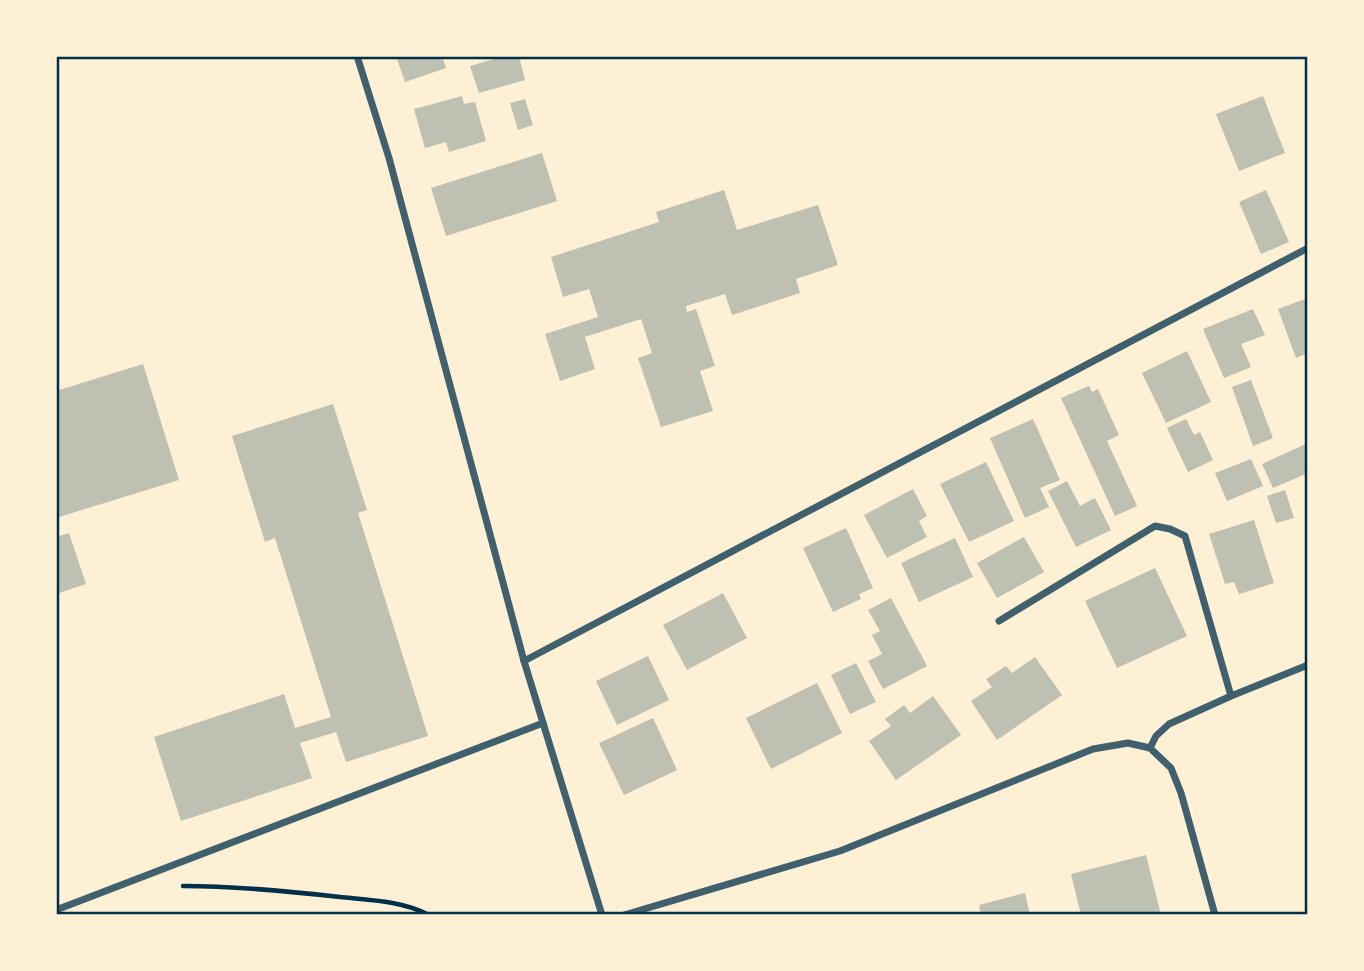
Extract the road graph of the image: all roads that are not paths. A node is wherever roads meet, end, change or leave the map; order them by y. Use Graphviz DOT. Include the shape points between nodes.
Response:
graph roads {
  1 [pos="357,56"];
  2 [pos="1308,248"];
  3 [pos="999,621"];
  4 [pos="524,661"];
  5 [pos="1308,665"];
  6 [pos="1231,696"];
  7 [pos="543,723"];
  8 [pos="1150,748"];
  9 [pos="56,910"];
  10 [pos="602,915"];
  11 [pos="624,915"];
  12 [pos="1215,915"];
  1 -- 4 [label="street" via="393,172"];
  2 -- 4 [label="street"];
  3 -- 6 [label="street" via="1155,526 1170,528 1185,536"];
  4 -- 7 [label="street"];
  5 -- 6 [label="street"];
  6 -- 8 [label="street" via="1169,724"];
  7 -- 9 [label="street"];
  7 -- 10 [label="street"];
  8 -- 11 [label="street" via="1128,743 1093,749 839,851"];
  8 -- 12 [label="street" via="1171,768 1181,793"];
}
